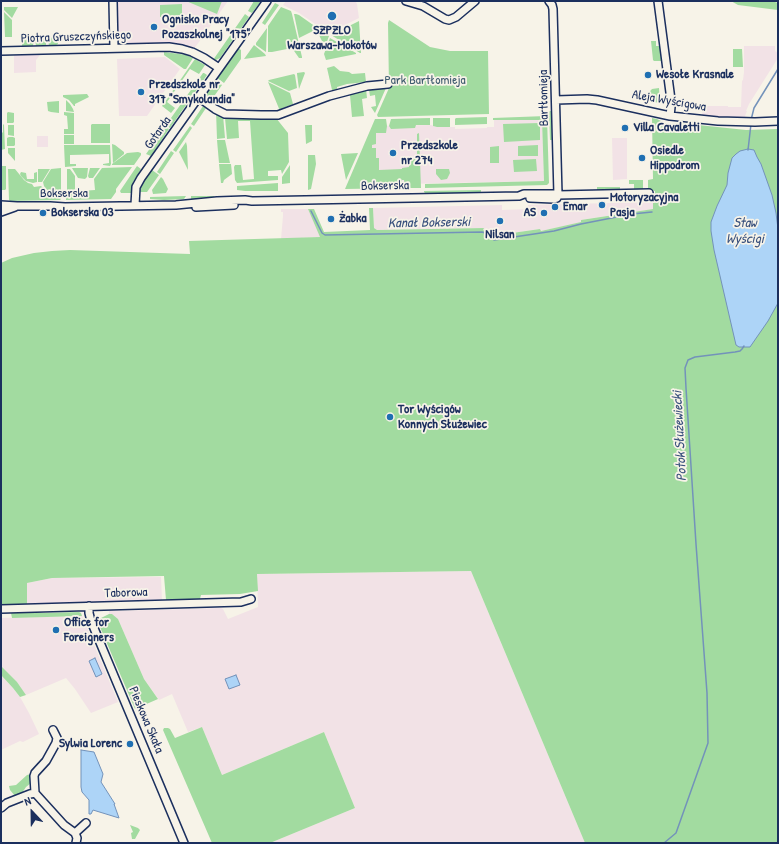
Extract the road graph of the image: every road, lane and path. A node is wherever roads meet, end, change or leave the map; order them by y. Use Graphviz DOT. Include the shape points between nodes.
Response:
graph roads {
  1 [pos="113,1"];
  2 [pos="267,1"];
  3 [pos="406,1"];
  4 [pos="475,1"];
  5 [pos="549,1"];
  6 [pos="658,1"];
  7 [pos="114,48"];
  8 [pos="1,51"];
  9 [pos="218,68"];
  10 [pos="388,84"];
  11 [pos="198,97"];
  12 [pos="556,100"];
  13 [pos="670,116"];
  14 [pos="778,121"];
  15 [pos="649,193"];
  16 [pos="558,194"];
  17 [pos="1,205"];
  18 [pos="135,205"];
  19 [pos="17,206"];
  20 [pos="1,212"];
  21 [pos="250,599"];
  22 [pos="89,606"];
  23 [pos="1,609"];
  24 [pos="53,730"];
  25 [pos="35,793"];
  26 [pos="1,808"];
  27 [pos="86,823"];
  28 [pos="75,833"];
  29 [pos="76,843"];
  30 [pos="184,843"];
  1 -- 7 [label="street"];
  2 -- 9 [label="street, Gotarda"];
  3 -- 4 [label="street" via="423,6 449,20"];
  5 -- 12 [label="street, Bartłomieja" via="554,9"];
  6 -- 13 [label="street" via="671,100"];
  7 -- 8 [label="street, Piotra Gruszczyńskiego"];
  7 -- 9 [label="street, Piotra Gruszczyńskiego" via="178,48 196,54"];
  9 -- 11 [label="street, Gotarda"];
  10 -- 11 [label="street" via="368,86 329,96 280,114 225,114"];
  11 -- 18 [label="street, Gotarda" via="138,181"];
  12 -- 13 [label="street, Aleja Wyścigowa" via="602,101"];
  12 -- 16 [label="street, Bartłomieja"];
  13 -- 14 [label="street, Aleja Wyścigowa" via="718,121"];
  15 -- 16 [label="street, Bokserska"];
  16 -- 18 [label="street, Bokserska" via="557,198 548,199 519,196 246,200 182,205"];
  17 -- 19 [label="street, Bokserska"];
  18 -- 19 [label="street, Bokserska"];
  19 -- 20 [label="street, Bokserska"];
  21 -- 22 [label="street, Taborowa" via="241,602"];
  22 -- 23 [label="street, Taborowa"];
  22 -- 30 [label="street, Pieskowa Skała" via="91,621"];
  24 -- 25 [label="street" via="56,744 35,773"];
  25 -- 26 [label="street" via="7,803"];
  25 -- 28 [label="street" via="64,825"];
  27 -- 28 [label="street"];
  28 -- 29 [label="street"];
}
